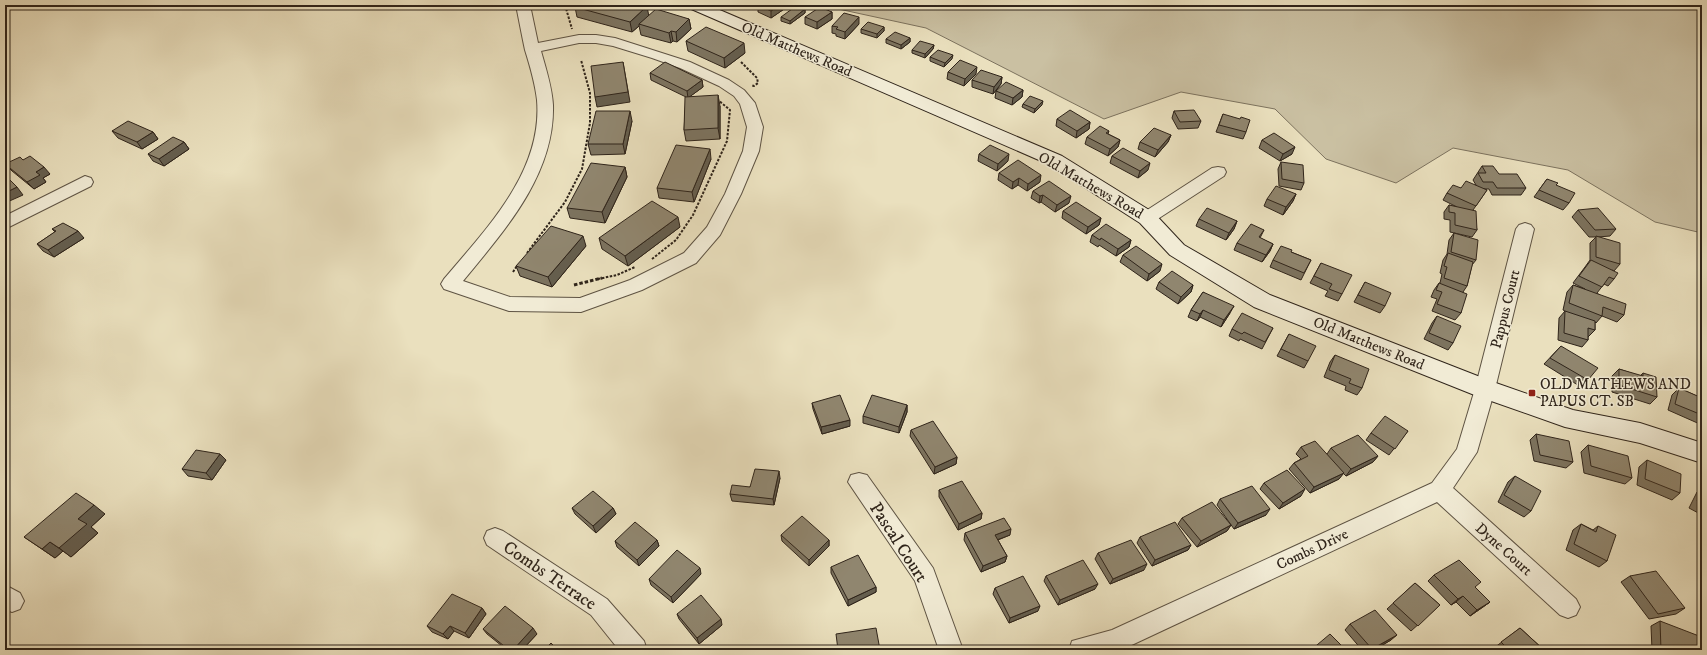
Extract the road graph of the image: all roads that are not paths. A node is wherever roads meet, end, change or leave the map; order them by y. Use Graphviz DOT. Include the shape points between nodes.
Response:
graph roads {
  1 [pos="523,5"];
  2 [pos="695,5"];
  3 [pos="532,49"];
  4 [pos="1218,172"];
  5 [pos="85,182"];
  6 [pos="1147,218"];
  7 [pos="5,223"];
  8 [pos="1525,229"];
  9 [pos="1485,389"];
  10 [pos="1702,453"];
  11 [pos="858,482"];
  12 [pos="1440,490"];
  13 [pos="495,538"];
  14 [pos="1568,607"];
  15 [pos="635,650"];
  16 [pos="951,650"];
  17 [pos="1082,650"];
  1 -- 3 [label="street"];
  2 -- 6 [label="street, Old Matthews Road" via="1055,160"];
  3 -- 3 [label="street" via="541,77 545,105 541,145 534,166 506,215 450,284 509,304 581,305 636,285 690,258 714,231 751,151 755,127 747,103 739,93 724,83 657,54 615,42 596,38 579,39"];
  4 -- 6 [label="street"];
  5 -- 7 [label="street"];
  6 -- 9 [label="street, Old Matthews Road" via="1177,250 1262,301"];
  8 -- 9 [label="street, Pappus Court"];
  9 -- 10 [label="street, Old Matthews Road" via="1573,420 1640,433"];
  9 -- 12 [label="street" via="1466,452"];
  11 -- 16 [label="street, Pascal Court" via="925,576"];
  12 -- 14 [label="street, Dyne Court"];
  12 -- 17 [label="street, Combs Drive" via="1114,641"];
  13 -- 15 [label="street, Combs Terrace" via="599,607"];
}
